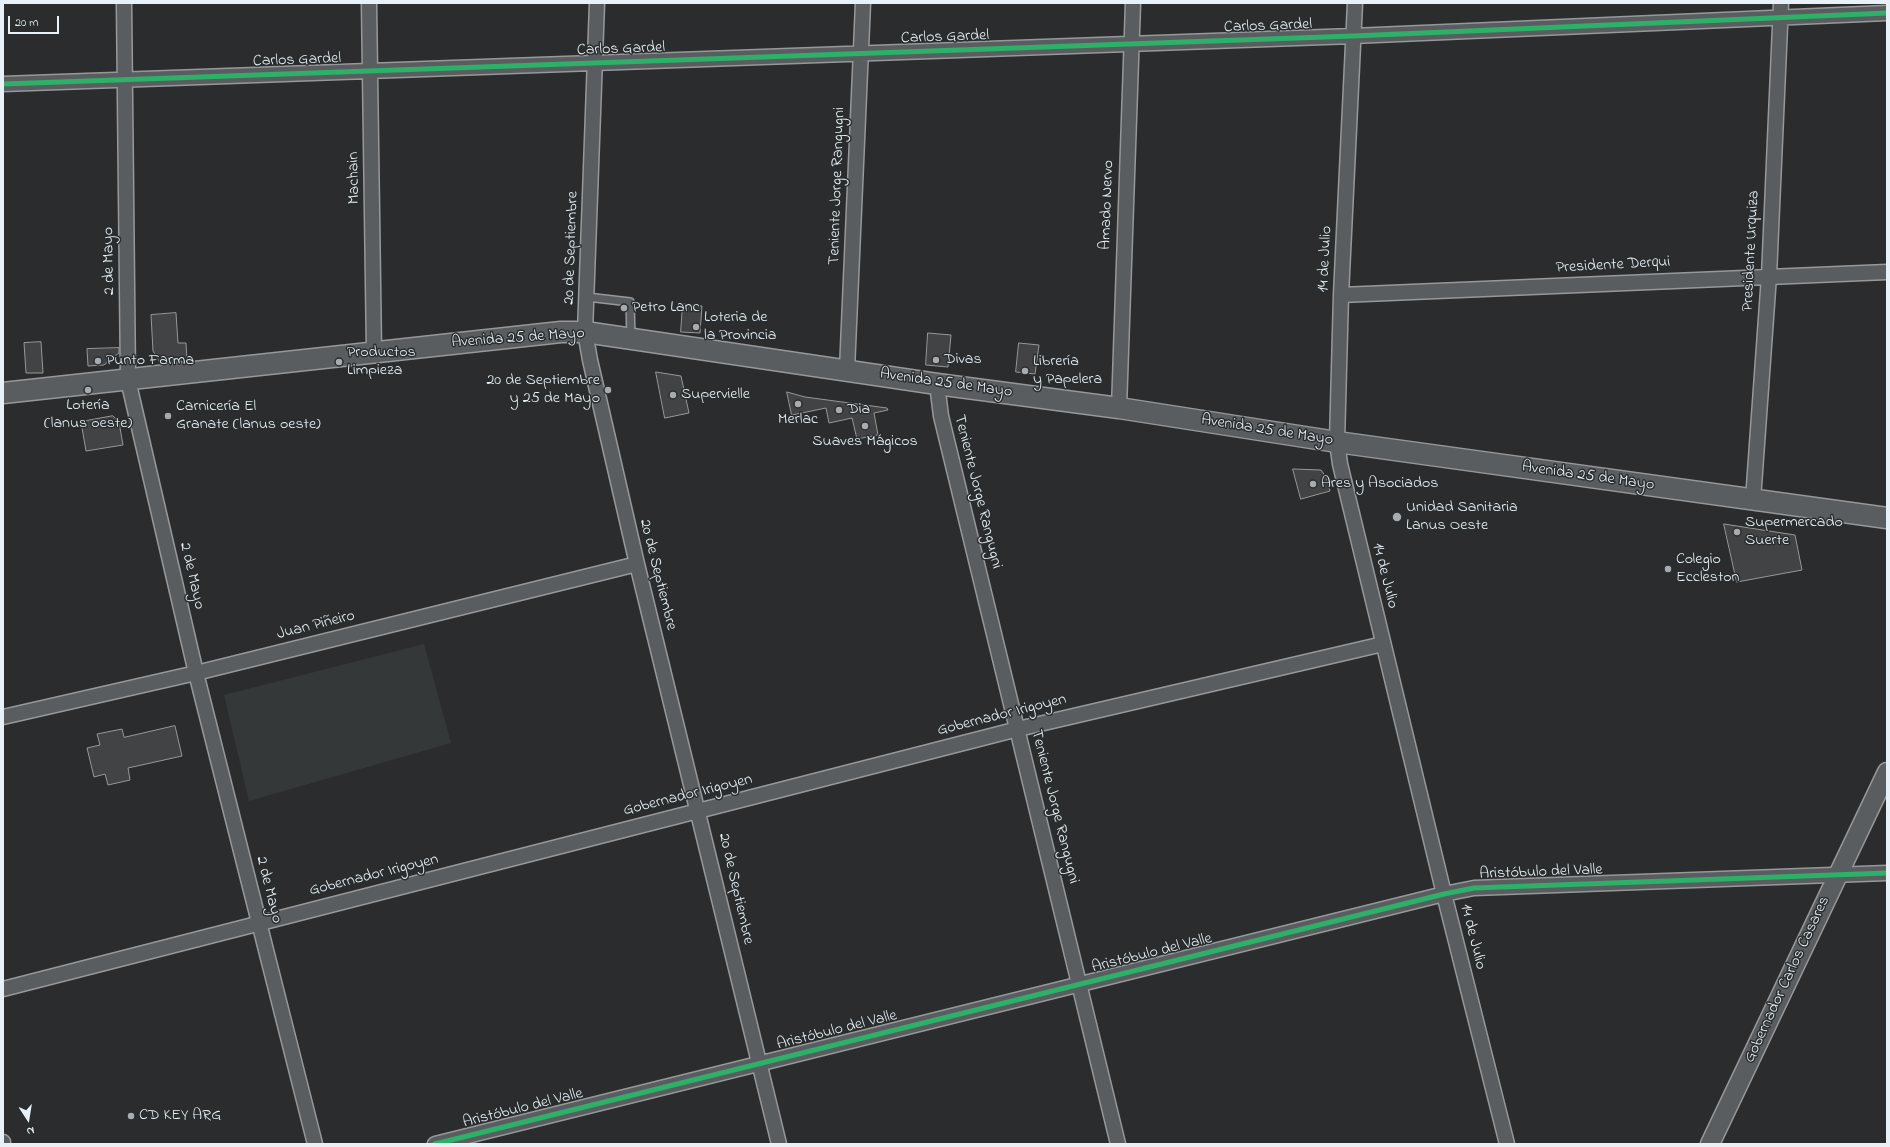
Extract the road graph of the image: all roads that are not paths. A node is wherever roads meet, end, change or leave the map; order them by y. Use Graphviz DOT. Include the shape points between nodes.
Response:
graph roads {
  1 [pos="124,3"];
  2 [pos="369,3"];
  3 [pos="597,3"];
  4 [pos="863,3"];
  5 [pos="1133,3"];
  6 [pos="1355,3"];
  7 [pos="1781,3"];
  8 [pos="1887,13"];
  9 [pos="1780,17"];
  10 [pos="1353,36"];
  11 [pos="1130,45"];
  12 [pos="861,54"];
  13 [pos="595,64"];
  14 [pos="371,71"];
  15 [pos="125,80"];
  16 [pos="3,84"];
  17 [pos="1887,272"];
  18 [pos="1769,276"];
  19 [pos="1341,295"];
  20 [pos="587,297"];
  21 [pos="586,332"];
  22 [pos="631,338"];
  23 [pos="374,352"];
  24 [pos="847,370"];
  25 [pos="128,380"];
  26 [pos="937,384"];
  27 [pos="3,393"];
  28 [pos="1119,408"];
  29 [pos="1337,442"];
  30 [pos="1753,500"];
  31 [pos="1887,518"];
  32 [pos="637,564"];
  33 [pos="1383,644"];
  34 [pos="196,673"];
  35 [pos="3,717"];
  36 [pos="1018,729"];
  37 [pos="1887,772"];
  38 [pos="698,811"];
  39 [pos="1887,874"];
  40 [pos="1838,876"];
  41 [pos="1444,894"];
  42 [pos="259,923"];
  43 [pos="1080,985"];
  44 [pos="3,989"];
  45 [pos="758,1064"];
  46 [pos="315,1144"];
  47 [pos="435,1144"];
  48 [pos="779,1144"];
  49 [pos="1118,1144"];
  50 [pos="1507,1144"];
  51 [pos="1710,1144"];
  1 -- 15 [label="street, 2 de Mayo"];
  2 -- 14 [label="street, Machain"];
  3 -- 13 [label="street, 20 de Septiembre"];
  4 -- 12 [label="street, Teniente Jorge Rangugni"];
  5 -- 11 [label="street, Amado Nervo"];
  6 -- 10 [label="street, 14 de Julio"];
  7 -- 9 [label="street, Presidente Urquiza"];
  8 -- 9 [label="street, Carlos Gardel"];
  9 -- 10 [label="street, Carlos Gardel"];
  9 -- 18 [label="street, Presidente Urquiza"];
  10 -- 11 [label="street, Carlos Gardel"];
  10 -- 19 [label="street, 14 de Julio"];
  11 -- 12 [label="street, Carlos Gardel"];
  11 -- 28 [label="street, Amado Nervo"];
  12 -- 13 [label="street, Carlos Gardel"];
  12 -- 24 [label="street, Teniente Jorge Rangugni"];
  13 -- 14 [label="street, Carlos Gardel"];
  13 -- 20 [label="street, 20 de Septiembre"];
  14 -- 15 [label="street, Carlos Gardel"];
  14 -- 23 [label="street, Machain"];
  15 -- 16 [label="street, Carlos Gardel"];
  15 -- 25 [label="street, 2 de Mayo"];
  17 -- 18 [label="street, Presidente Derqui"];
  18 -- 19 [label="street, Presidente Derqui"];
  18 -- 30 [label="street, Presidente Urquiza"];
  19 -- 29 [label="street, 14 de Julio"];
  20 -- 21 [label="street, 20 de Septiembre"];
  20 -- 22 [label="lane" via="630,302"];
  21 -- 22 [label="main road, Avenida 25 de Mayo"];
  21 -- 23 [label="main road, Avenida 25 de Mayo" via="561,332"];
  21 -- 32 [label="street, 20 de Septiembre" via="590,360"];
  22 -- 24 [label="main road, Avenida 25 de Mayo"];
  23 -- 25 [label="main road, Avenida 25 de Mayo"];
  24 -- 26 [label="main road, Avenida 25 de Mayo"];
  25 -- 27 [label="main road, Avenida 25 de Mayo"];
  25 -- 34 [label="street, 2 de Mayo"];
  26 -- 28 [label="main road, Avenida 25 de Mayo"];
  26 -- 36 [label="street, Teniente Jorge Rangugni" via="940,416"];
  28 -- 29 [label="main road, Avenida 25 de Mayo"];
  29 -- 30 [label="main road, Avenida 25 de Mayo"];
  29 -- 33 [label="street, 14 de Julio"];
  30 -- 31 [label="main road, Avenida 25 de Mayo"];
  32 -- 34 [label="street, Juan Piñeiro"];
  32 -- 38 [label="street, 20 de Septiembre"];
  33 -- 36 [label="street, Gobernador Irigoyen"];
  33 -- 41 [label="street, 14 de Julio"];
  34 -- 35 [label="street, Juan Piñeiro"];
  34 -- 42 [label="street, 2 de Mayo"];
  36 -- 38 [label="street, Gobernador Irigoyen"];
  36 -- 43 [label="street, Teniente Jorge Rangugni"];
  37 -- 40 [label="street, Gobernador Carlos Casares"];
  38 -- 42 [label="street, Gobernador Irigoyen"];
  38 -- 45 [label="street, 20 de Septiembre"];
  39 -- 40 [label="street, Aristóbulo del Valle"];
  40 -- 41 [label="street, Aristóbulo del Valle" via="1474,888"];
  40 -- 51 [label="street, Gobernador Carlos Casares"];
  41 -- 43 [label="street, Aristóbulo del Valle"];
  41 -- 50 [label="street, 14 de Julio"];
  42 -- 44 [label="street, Gobernador Irigoyen"];
  42 -- 46 [label="street, 2 de Mayo"];
  43 -- 45 [label="street, Aristóbulo del Valle"];
  43 -- 49 [label="street, Teniente Jorge Rangugni"];
  45 -- 47 [label="street, Aristóbulo del Valle"];
  45 -- 48 [label="street, 20 de Septiembre"];
}
